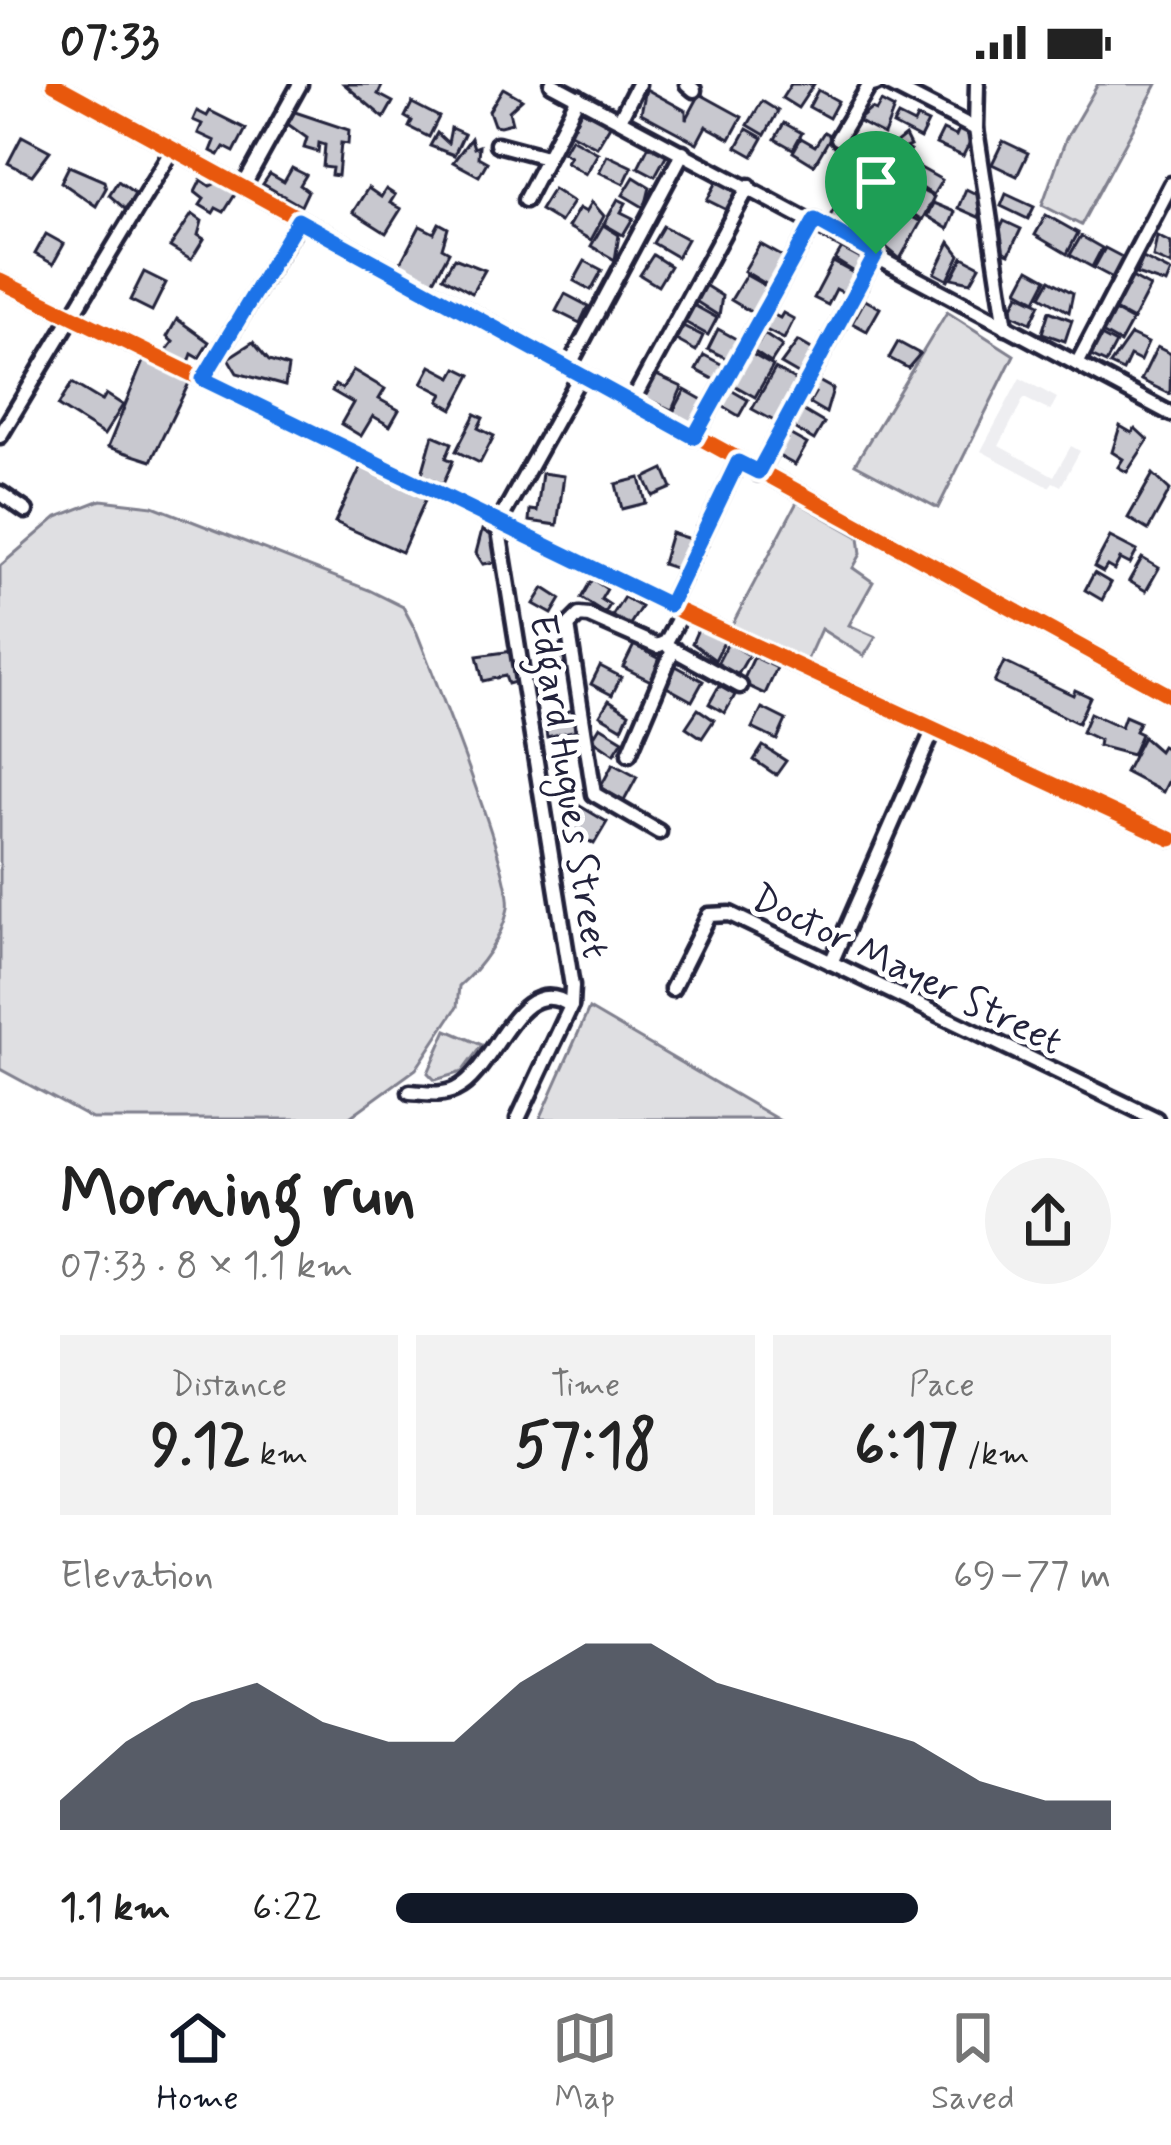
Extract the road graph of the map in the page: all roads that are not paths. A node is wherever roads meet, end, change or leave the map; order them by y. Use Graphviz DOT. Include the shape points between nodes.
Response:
graph roads {
  1 [pos="54,84"];
  2 [pos="300,84"];
  3 [pos="552,84"];
  4 [pos="638,84"];
  5 [pos="876,84"];
  6 [pos="888,84"];
  7 [pos="977,84"];
  8 [pos="578,97"];
  9 [pos="620,119"];
  10 [pos="976,129"];
  11 [pos="838,138"];
  12 [pos="497,144"];
  13 [pos="172,150"];
  14 [pos="683,152"];
  15 [pos="546,157"];
  16 [pos="1171,184"];
  17 [pos="749,186"];
  18 [pos="243,187"];
  19 [pos="525,200"];
  20 [pos="298,220"];
  21 [pos="815,220"];
  22 [pos="876,254"];
  23 [pos="0,281"];
  24 [pos="73,317"];
  25 [pos="1006,327"];
  26 [pos="1077,364"];
  27 [pos="575,370"];
  28 [pos="203,379"];
  29 [pos="632,402"];
  30 [pos="1171,414"];
  31 [pos="0,436"];
  32 [pos="694,437"];
  33 [pos="738,462"];
  34 [pos="758,472"];
  35 [pos="0,493"];
  36 [pos="26,511"];
  37 [pos="498,524"];
  38 [pos="675,609"];
  39 [pos="664,646"];
  40 [pos="740,686"];
  41 [pos="1171,696"];
  42 [pos="933,731"];
  43 [pos="629,754"];
  44 [pos="659,832"];
  45 [pos="1171,839"];
  46 [pos="831,963"];
  47 [pos="672,989"];
  48 [pos="571,1006"];
  49 [pos="410,1092"];
  50 [pos="518,1119"];
  51 [pos="1156,1119"];
  1 -- 13 [label="street"];
  2 -- 18 [label="street"];
  3 -- 8 [label="street"];
  4 -- 9 [label="street"];
  5 -- 11 [label="street"];
  6 -- 10 [label="street"];
  7 -- 10 [label="street"];
  8 -- 9 [label="street"];
  8 -- 15 [label="street"];
  9 -- 14 [label="street"];
  10 -- 25 [label="street"];
  12 -- 15 [label="street"];
  13 -- 18 [label="street"];
  13 -- 24 [label="street"];
  14 -- 17 [label="street"];
  14 -- 27 [label="street"];
  15 -- 19 [label="street"];
  16 -- 26 [label="street"];
  17 -- 21 [label="street"];
  17 -- 29 [label="street"];
  18 -- 20 [label="street"];
  20 -- 27 [label="street"];
  20 -- 28 [label="street"];
  21 -- 22 [label="street"];
  21 -- 32 [label="street"];
  22 -- 25 [label="street"];
  22 -- 34 [label="street"];
  23 -- 24 [label="street"];
  24 -- 28 [label="street"];
  24 -- 31 [label="street"];
  25 -- 26 [label="street"];
  26 -- 30 [label="street"];
  27 -- 29 [label="street"];
  27 -- 37 [label="street"];
  28 -- 37 [label="street"];
  29 -- 32 [label="street"];
  32 -- 33 [label="street"];
  33 -- 34 [label="street"];
  33 -- 38 [label="street"];
  34 -- 41 [label="street"];
  35 -- 36 [label="street"];
  37 -- 38 [label="street"];
  37 -- 48 [label="street, Edgard Hugues Street"];
  38 -- 39 [label="street"];
  38 -- 42 [label="street"];
  39 -- 40 [label="street"];
  39 -- 43 [label="street"];
  39 -- 44 [label="street" via="579,615 568,626 593,794"];
  42 -- 45 [label="street"];
  42 -- 46 [label="street"];
  46 -- 47 [label="street, Doctor Mayer Street" via="718,911"];
  46 -- 51 [label="street, Doctor Mayer Street"];
  48 -- 49 [label="street" via="534,1000 467,1083 451,1093"];
  48 -- 50 [label="street, Edgard Hugues Street"];
}
